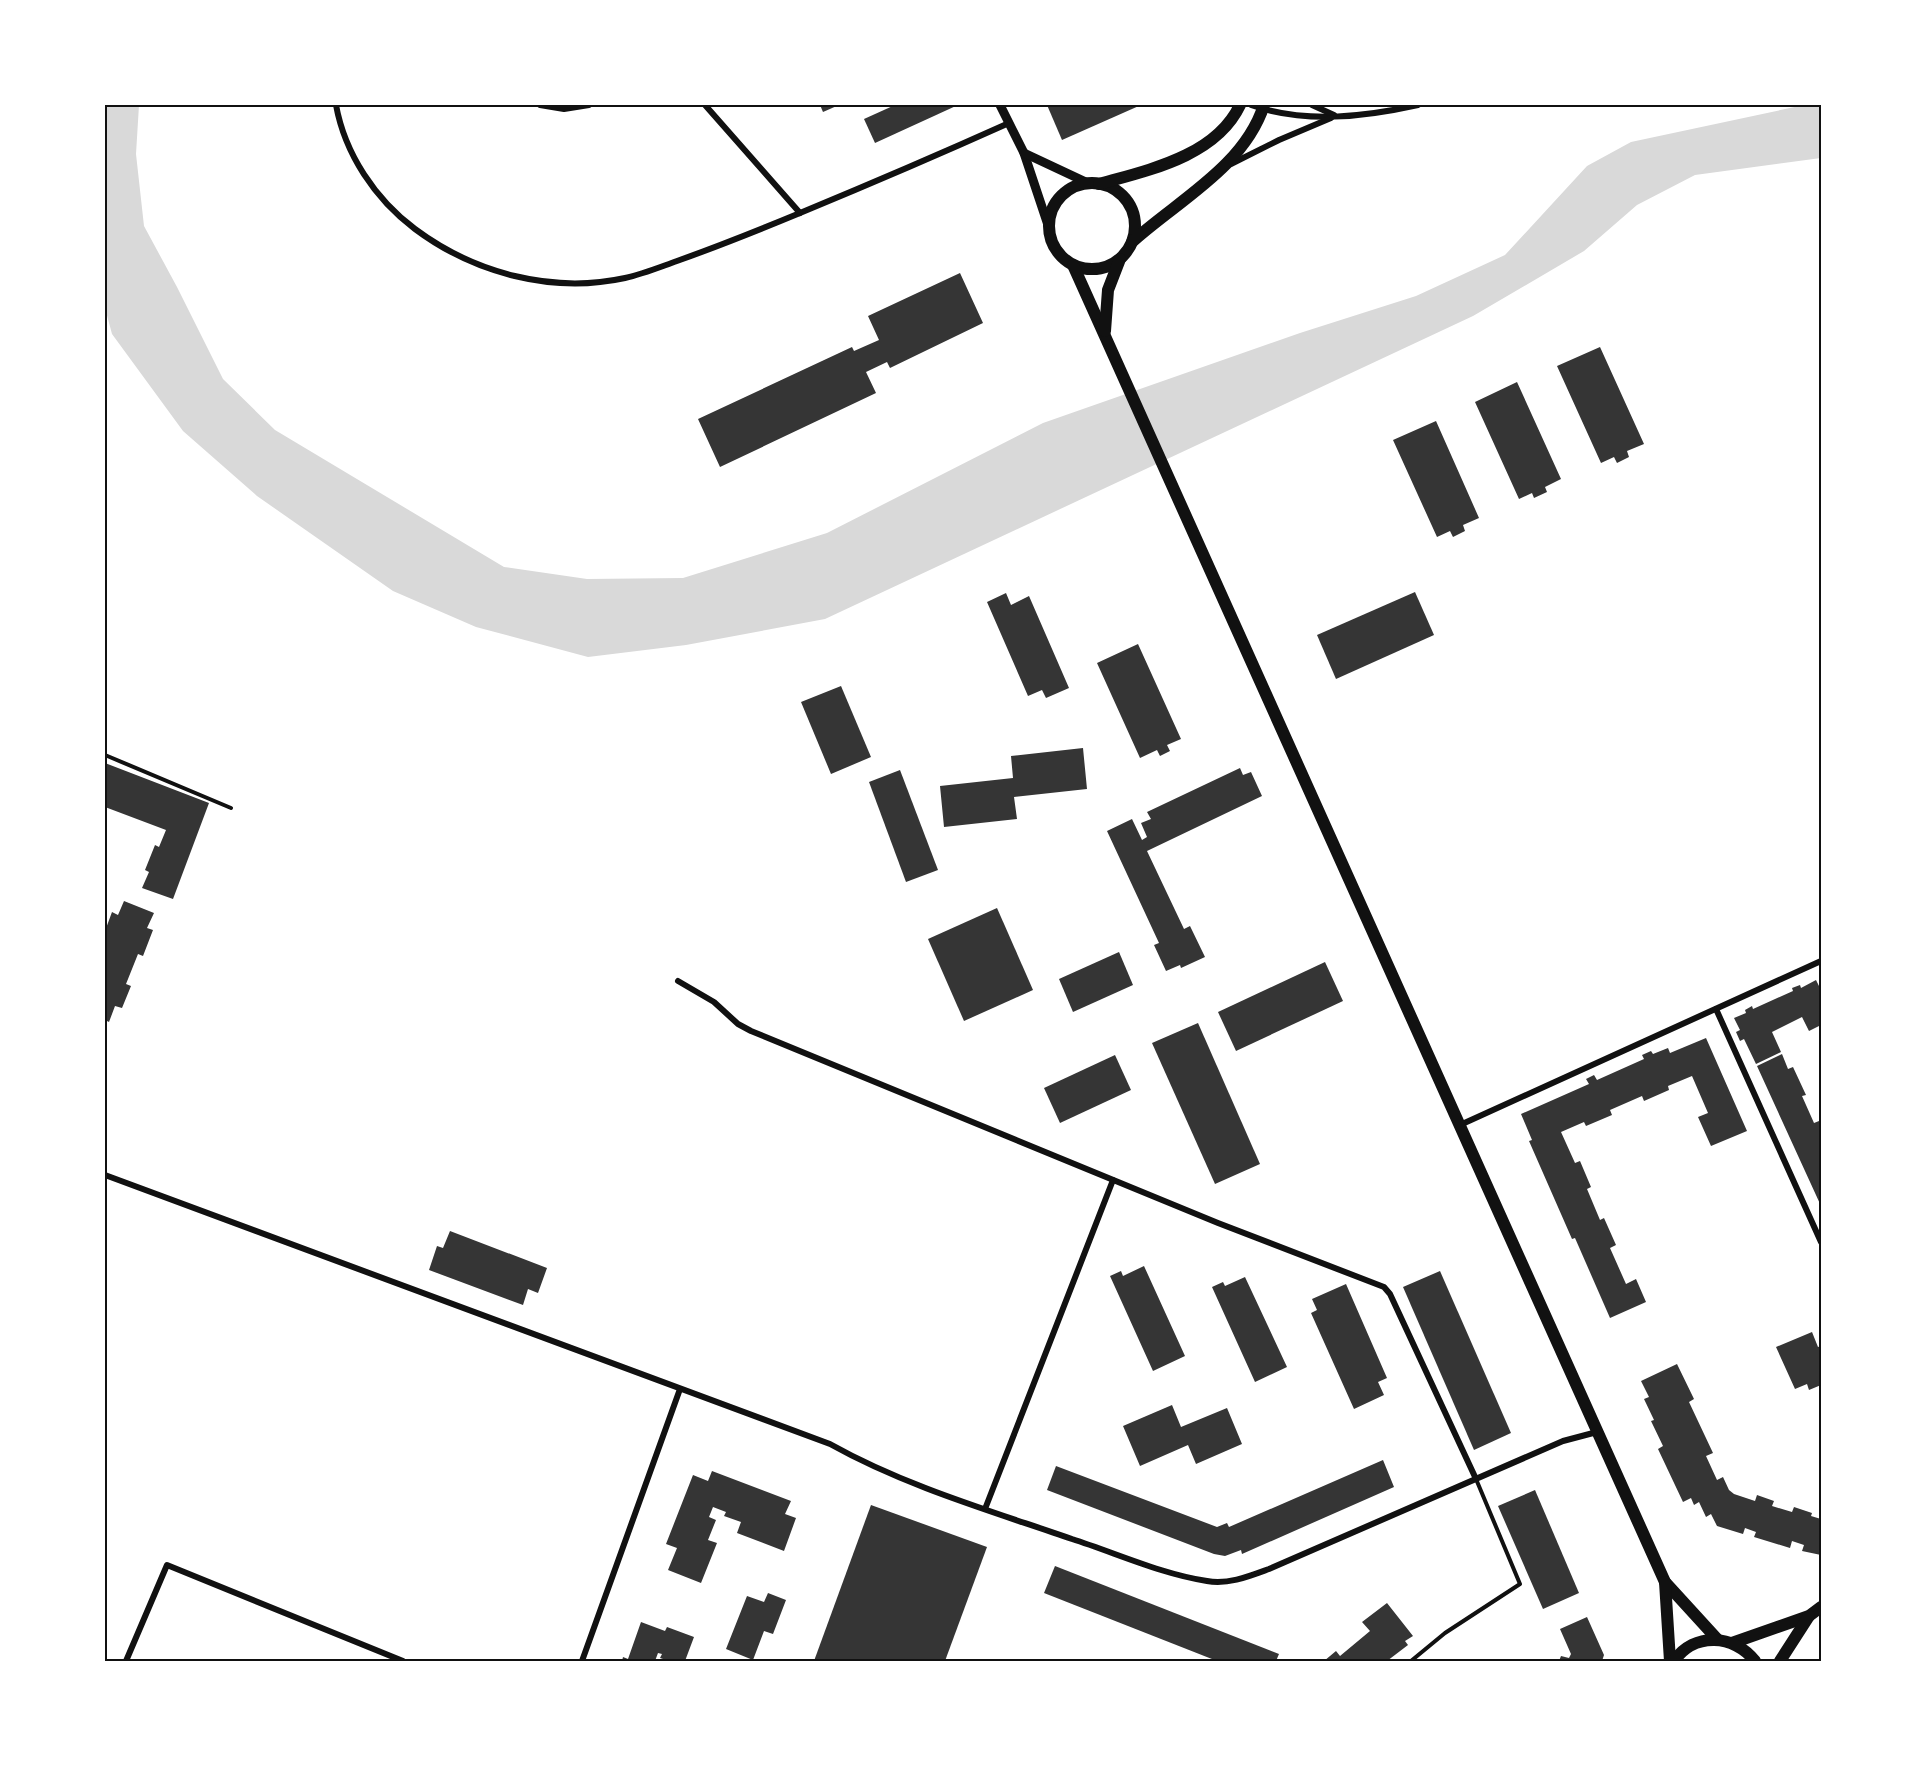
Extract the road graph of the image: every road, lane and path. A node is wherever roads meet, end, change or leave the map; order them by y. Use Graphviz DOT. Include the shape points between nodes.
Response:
graph roads {
  1 [pos="336,105"];
  2 [pos="540,105"];
  3 [pos="589,105"];
  4 [pos="705,105"];
  5 [pos="1000,105"];
  6 [pos="1240,105"];
  7 [pos="1312,105"];
  8 [pos="1418,105"];
  9 [pos="1259,106"];
  10 [pos="1337,116"];
  11 [pos="1009,123"];
  12 [pos="1024,153"];
  13 [pos="1218,171"];
  14 [pos="1094,184"];
  15 [pos="800,213"];
  16 [pos="1049,228"];
  17 [pos="1132,242"];
  18 [pos="1120,259"];
  19 [pos="1073,265"];
  20 [pos="1105,335"];
  21 [pos="105,755"];
  22 [pos="231,808"];
  23 [pos="1821,962"];
  24 [pos="678,981"];
  25 [pos="1716,1009"];
  26 [pos="1459,1126"];
  27 [pos="105,1175"];
  28 [pos="1113,1180"];
  29 [pos="1819,1232"];
  30 [pos="1821,1242"];
  31 [pos="680,1389"];
  32 [pos="1597,1431"];
  33 [pos="1476,1479"];
  34 [pos="985,1509"];
  35 [pos="1665,1582"];
  36 [pos="1821,1606"];
  37 [pos="1809,1616"];
  38 [pos="1718,1640"];
  39 [pos="1732,1643"];
  40 [pos="126,1661"];
  41 [pos="403,1661"];
  42 [pos="582,1661"];
  43 [pos="1411,1661"];
  44 [pos="1672,1661"];
  45 [pos="1755,1661"];
  46 [pos="1780,1661"];
  1 -- 15 [label="street" via="359,165 390,207 436,243 506,274 554,282 624,278"];
  2 -- 3 [label="street" via="564,109"];
  4 -- 15 [label="street"];
  5 -- 11 [label="street"];
  6 -- 14 [label="main road" via="1229,124 1196,149 1151,168"];
  7 -- 10 [label="street"];
  8 -- 10 [label="street"];
  9 -- 10 [label="street" via="1299,117"];
  9 -- 13 [label="main road" via="1244,144"];
  10 -- 13 [label="street"];
  11 -- 12 [label="street"];
  11 -- 15 [label="street"];
  12 -- 14 [label="street"];
  12 -- 16 [label="street"];
  13 -- 17 [label="main road"];
  14 -- 16 [label="main road" via="1068,190 1053,207"];
  14 -- 17 [label="main road" via="1119,193 1131,210"];
  16 -- 19 [label="main road" via="1056,250"];
  17 -- 18 [label="main road"];
  18 -- 19 [label="main road" via="1092,269"];
  18 -- 20 [label="main road" via="1108,290"];
  19 -- 20 [label="main road"];
  20 -- 26 [label="main road"];
  21 -- 22 [label="lane"];
  23 -- 25 [label="street"];
  24 -- 28 [label="street" via="714,1002 751,1031"];
  25 -- 26 [label="street"];
  25 -- 29 [label="street"];
  26 -- 32 [label="main road"];
  27 -- 31 [label="street"];
  28 -- 33 [label="street" via="1386,1288"];
  28 -- 34 [label="street"];
  29 -- 30 [label="street"];
  31 -- 34 [label="street" via="830,1444 875,1467"];
  31 -- 42 [label="street"];
  32 -- 33 [label="street" via="1563,1441"];
  32 -- 35 [label="main road"];
  33 -- 34 [label="street" via="1269,1569 1220,1582 1166,1570"];
  33 -- 43 [label="lane" via="1520,1584 1445,1633"];
  35 -- 38 [label="main road"];
  35 -- 44 [label="main road"];
  36 -- 37 [label="main road"];
  37 -- 39 [label="main road"];
  37 -- 46 [label="main road"];
  38 -- 39 [label="main road"];
  38 -- 44 [label="main road" via="1690,1646"];
  39 -- 45 [label="main road"];
  40 -- 41 [label="street" via="167,1565"];
}
